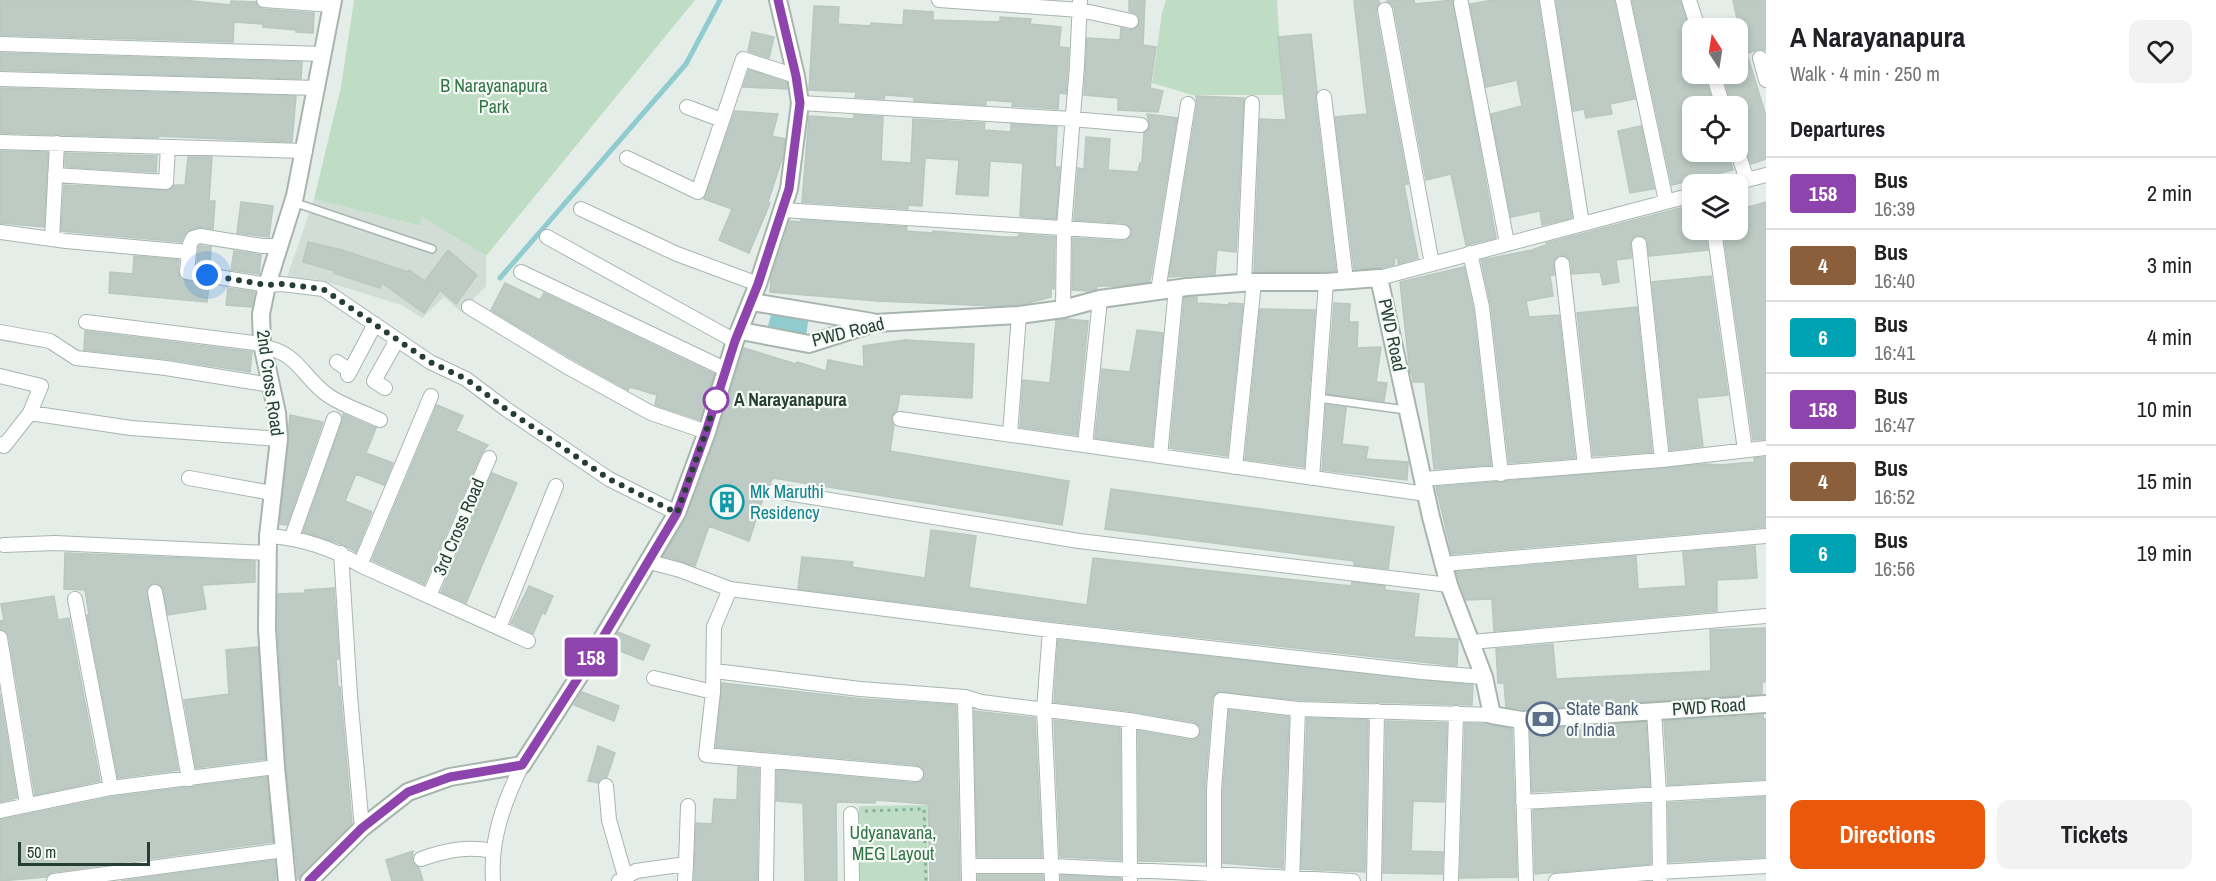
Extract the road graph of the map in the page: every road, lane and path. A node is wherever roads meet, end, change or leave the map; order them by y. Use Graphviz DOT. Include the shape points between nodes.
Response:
graph roads {
  1 [pos="264,0"];
  2 [pos="778,0"];
  3 [pos="939,0"];
  4 [pos="1547,0"];
  5 [pos="1623,0"];
  6 [pos="1689,0"];
  7 [pos="333,3"];
  8 [pos="1461,3"];
  9 [pos="1080,5"];
  10 [pos="1385,10"];
  11 [pos="1695,18"];
  12 [pos="1131,21"];
  13 [pos="0,44"];
  14 [pos="323,54"];
  15 [pos="1760,58"];
  16 [pos="796,76"];
  17 [pos="0,79"];
  18 [pos="1766,80"];
  19 [pos="317,88"];
  20 [pos="1324,98"];
  21 [pos="800,103"];
  22 [pos="1252,103"];
  23 [pos="1188,104"];
  24 [pos="687,107"];
  25 [pos="1072,119"];
  26 [pos="722,120"];
  27 [pos="1141,125"];
  28 [pos="0,142"];
  29 [pos="57,143"];
  30 [pos="168,147"];
  31 [pos="305,151"];
  32 [pos="627,158"];
  33 [pos="55,174"];
  34 [pos="1766,175"];
  35 [pos="1748,180"];
  36 [pos="1682,197"];
  37 [pos="1666,201"];
  38 [pos="293,202"];
  39 [pos="581,209"];
  40 [pos="783,210"];
  41 [pos="1582,224"];
  42 [pos="1064,227"];
  43 [pos="0,232"];
  44 [pos="1124,232"];
  45 [pos="547,237"];
  46 [pos="52,239"];
  47 [pos="1715,240"];
  48 [pos="1507,243"];
  49 [pos="1639,244"];
  50 [pos="278,246"];
  51 [pos="432,249"];
  52 [pos="189,252"];
  53 [pos="1470,253"];
  54 [pos="1432,264"];
  55 [pos="1562,264"];
  56 [pos="521,272"];
  57 [pos="1379,278"];
  58 [pos="1346,280"];
  59 [pos="1326,282"];
  60 [pos="1249,283"];
  61 [pos="758,284"];
  62 [pos="267,285"];
  63 [pos="1176,288"];
  64 [pos="1158,291"];
  65 [pos="1100,299"];
  66 [pos="752,302"];
  67 [pos="469,307"];
  68 [pos="1063,309"];
  69 [pos="1019,315"];
  70 [pos="86,322"];
  71 [pos="875,322"];
  72 [pos="375,324"];
  73 [pos="0,332"];
  74 [pos="738,336"];
  75 [pos="398,340"];
  76 [pos="263,346"];
  77 [pos="337,362"];
  78 [pos="727,370"];
  79 [pos="0,376"];
  80 [pos="271,385"];
  81 [pos="385,388"];
  82 [pos="431,396"];
  83 [pos="1318,398"];
  84 [pos="1408,411"];
  85 [pos="30,413"];
  86 [pos="334,419"];
  87 [pos="900,419"];
  88 [pos="380,420"];
  89 [pos="706,432"];
  90 [pos="1010,434"];
  91 [pos="279,439"];
  92 [pos="0,444"];
  93 [pos="1085,445"];
  94 [pos="1766,448"];
  95 [pos="1745,450"];
  96 [pos="1160,456"];
  97 [pos="489,458"];
  98 [pos="1662,460"];
  99 [pos="1235,466"];
  100 [pos="1585,466"];
  101 [pos="1501,474"];
  102 [pos="189,478"];
  103 [pos="1312,478"];
  104 [pos="556,486"];
  105 [pos="1425,486"];
  106 [pos="775,491"];
  107 [pos="272,493"];
  108 [pos="677,513"];
  109 [pos="1766,536"];
  110 [pos="292,537"];
  111 [pos="268,544"];
  112 [pos="3,545"];
  113 [pos="341,554"];
  114 [pos="650,562"];
  115 [pos="1444,564"];
  116 [pos="360,565"];
  117 [pos="1449,585"];
  118 [pos="730,589"];
  119 [pos="155,592"];
  120 [pos="429,596"];
  121 [pos="75,599"];
  122 [pos="1766,616"];
  123 [pos="499,628"];
  124 [pos="1050,630"];
  125 [pos="0,638"];
  126 [pos="528,641"];
  127 [pos="1471,642"];
  128 [pos="715,671"];
  129 [pos="1484,677"];
  130 [pos="654,678"];
  131 [pos="713,692"];
  132 [pos="965,697"];
  133 [pos="1766,704"];
  134 [pos="1044,709"];
  135 [pos="1298,709"];
  136 [pos="1377,711"];
  137 [pos="1654,711"];
  138 [pos="1456,713"];
  139 [pos="1492,715"];
  140 [pos="1129,720"];
  141 [pos="1521,720"];
  142 [pos="1192,731"];
  143 [pos="768,762"];
  144 [pos="522,765"];
  145 [pos="276,767"];
  146 [pos="916,774"];
  147 [pos="189,779"];
  148 [pos="606,786"];
  149 [pos="111,788"];
  150 [pos="1766,788"];
  151 [pos="1659,793"];
  152 [pos="1523,802"];
  153 [pos="27,804"];
  154 [pos="688,806"];
  155 [pos="0,811"];
  156 [pos="856,813"];
  157 [pos="362,828"];
  158 [pos="284,850"];
  159 [pos="493,851"];
  160 [pos="421,859"];
  161 [pos="686,864"];
  162 [pos="969,866"];
  163 [pos="1052,866"];
  164 [pos="1766,866"];
  165 [pos="1129,876"];
  166 [pos="1659,876"];
  167 [pos="1214,877"];
  168 [pos="622,878"];
  169 [pos="1292,880"];
  170 [pos="54,881"];
  171 [pos="287,881"];
  172 [pos="309,881"];
  173 [pos="493,881"];
  174 [pos="686,881"];
  175 [pos="766,881"];
  176 [pos="852,881"];
  177 [pos="926,881"];
  178 [pos="969,881"];
  179 [pos="1052,881"];
  180 [pos="1353,881"];
  181 [pos="1374,881"];
  182 [pos="1451,881"];
  183 [pos="1526,881"];
  184 [pos="1556,881"];
  1 -- 7 [label="street"];
  2 -- 16 [label="street"];
  3 -- 9 [label="street"];
  4 -- 41 [label="street"];
  5 -- 37 [label="street"];
  6 -- 11 [label="street"];
  7 -- 14 [label="street, 2nd Cross Road"];
  8 -- 48 [label="street"];
  9 -- 12 [label="street"];
  9 -- 25 [label="street"];
  10 -- 54 [label="street"];
  13 -- 14 [label="street"];
  14 -- 19 [label="street, 2nd Cross Road"];
  15 -- 18 [label="street"];
  16 -- 21 [label="street"];
  16 -- 26 [label="street" via="743,59"];
  17 -- 19 [label="street"];
  19 -- 31 [label="street, 2nd Cross Road"];
  20 -- 58 [label="street"];
  21 -- 25 [label="street"];
  21 -- 40 [label="street"];
  22 -- 60 [label="street"];
  23 -- 64 [label="street"];
  24 -- 26 [label="street"];
  25 -- 27 [label="street"];
  25 -- 42 [label="street"];
  26 -- 32 [label="street" via="698,192"];
  28 -- 29 [label="street"];
  29 -- 30 [label="street"];
  29 -- 33 [label="street"];
  30 -- 31 [label="street"];
  30 -- 33 [label="street" via="165,182"];
  31 -- 38 [label="street, 2nd Cross Road"];
  33 -- 46 [label="street"];
  34 -- 35 [label="street"];
  36 -- 37 [label="street"];
  37 -- 41 [label="street"];
  38 -- 50 [label="street, 2nd Cross Road"];
  38 -- 51 [label="lane"];
  39 -- 61 [label="street" via="677,254"];
  40 -- 42 [label="street"];
  40 -- 61 [label="street"];
  41 -- 48 [label="street"];
  42 -- 44 [label="street"];
  42 -- 68 [label="street"];
  43 -- 46 [label="street"];
  45 -- 74 [label="street"];
  46 -- 52 [label="street"];
  47 -- 95 [label="street"];
  48 -- 53 [label="street"];
  49 -- 98 [label="street"];
  50 -- 52 [label="street" via="200,236 193,238"];
  50 -- 62 [label="street, 2nd Cross Road"];
  52 -- 62 [label="street" via="187,272"];
  53 -- 54 [label="street"];
  53 -- 101 [label="street" via="1482,307"];
  54 -- 57 [label="street"];
  55 -- 100 [label="street"];
  56 -- 78 [label="street"];
  57 -- 58 [label="street, PWD Road"];
  57 -- 84 [label="street, PWD Road"];
  58 -- 59 [label="street, PWD Road"];
  59 -- 60 [label="street, PWD Road"];
  59 -- 83 [label="street"];
  60 -- 63 [label="street, PWD Road"];
  60 -- 99 [label="street"];
  61 -- 66 [label="street"];
  62 -- 72 [label="street" via="323,289"];
  62 -- 76 [label="street, 2nd Cross Road" via="261,314"];
  63 -- 64 [label="street, PWD Road"];
  63 -- 96 [label="street"];
  64 -- 65 [label="street, PWD Road"];
  65 -- 68 [label="street, PWD Road"];
  65 -- 93 [label="street"];
  66 -- 71 [label="street"];
  66 -- 74 [label="street"];
  67 -- 89 [label="street" via="651,413"];
  68 -- 69 [label="street, PWD Road"];
  69 -- 71 [label="street, PWD Road"];
  69 -- 90 [label="street"];
  70 -- 76 [label="street"];
  71 -- 74 [label="street, PWD Road" via="809,344"];
  72 -- 75 [label="street"];
  72 -- 77 [label="street" via="349,373"];
  73 -- 80 [label="street" via="50,341 75,357"];
  74 -- 78 [label="street"];
  75 -- 81 [label="street" via="374,381"];
  75 -- 108 [label="street" via="430,362 466,379 609,479"];
  76 -- 80 [label="street, 2nd Cross Road"];
  76 -- 88 [label="street" via="278,350 295,362 328,396"];
  78 -- 89 [label="street"];
  79 -- 85 [label="street" via="41,386"];
  80 -- 91 [label="street, 2nd Cross Road"];
  82 -- 116 [label="street"];
  83 -- 84 [label="lane"];
  83 -- 103 [label="street"];
  84 -- 105 [label="street, PWD Road"];
  85 -- 91 [label="street" via="131,428"];
  85 -- 92 [label="street" via="4,446"];
  86 -- 110 [label="street"];
  87 -- 90 [label="street"];
  89 -- 108 [label="street"];
  90 -- 93 [label="street"];
  91 -- 107 [label="street, 2nd Cross Road"];
  93 -- 96 [label="street"];
  94 -- 95 [label="street"];
  95 -- 98 [label="street"];
  96 -- 99 [label="street"];
  97 -- 120 [label="street, 3rd Cross Road"];
  98 -- 100 [label="street"];
  99 -- 103 [label="street"];
  100 -- 101 [label="street"];
  101 -- 105 [label="street"];
  102 -- 107 [label="street"];
  103 -- 105 [label="street"];
  104 -- 123 [label="street"];
  105 -- 115 [label="street, PWD Road"];
  106 -- 117 [label="street" via="1079,541"];
  107 -- 111 [label="street, 2nd Cross Road"];
  108 -- 114 [label="street"];
  109 -- 115 [label="street"];
  110 -- 111 [label="street"];
  110 -- 113 [label="street"];
  111 -- 112 [label="street"];
  111 -- 145 [label="street, 2nd Cross Road" via="267,629"];
  113 -- 116 [label="street"];
  113 -- 157 [label="street"];
  114 -- 118 [label="street"];
  114 -- 144 [label="street"];
  115 -- 117 [label="street, PWD Road"];
  116 -- 120 [label="street"];
  117 -- 127 [label="street, PWD Road"];
  118 -- 124 [label="street"];
  118 -- 128 [label="street" via="714,627"];
  119 -- 147 [label="street"];
  120 -- 123 [label="street"];
  121 -- 149 [label="street"];
  122 -- 127 [label="street"];
  123 -- 126 [label="street"];
  124 -- 129 [label="street"];
  124 -- 134 [label="street"];
  125 -- 153 [label="street"];
  127 -- 129 [label="street, PWD Road"];
  128 -- 131 [label="street"];
  128 -- 132 [label="street"];
  129 -- 139 [label="street, PWD Road"];
  130 -- 131 [label="street"];
  131 -- 143 [label="street" via="706,755"];
  132 -- 134 [label="street"];
  132 -- 162 [label="street"];
  133 -- 137 [label="street, PWD Road"];
  134 -- 140 [label="street"];
  134 -- 163 [label="street"];
  135 -- 136 [label="street"];
  135 -- 167 [label="street" via="1221,699 1214,789"];
  135 -- 169 [label="street"];
  136 -- 138 [label="street"];
  136 -- 181 [label="street"];
  137 -- 141 [label="street, PWD Road"];
  137 -- 151 [label="street"];
  138 -- 139 [label="street"];
  138 -- 182 [label="street"];
  139 -- 141 [label="street, PWD Road"];
  140 -- 142 [label="street"];
  140 -- 165 [label="street"];
  141 -- 152 [label="street"];
  143 -- 146 [label="street"];
  143 -- 175 [label="street"];
  144 -- 157 [label="street" via="450,777 408,792"];
  144 -- 159 [label="street" via="507,795"];
  145 -- 147 [label="street"];
  145 -- 158 [label="street, 2nd Cross Road"];
  147 -- 149 [label="street"];
  148 -- 168 [label="street"];
  149 -- 153 [label="street"];
  150 -- 151 [label="street"];
  151 -- 152 [label="street"];
  151 -- 166 [label="street"];
  152 -- 183 [label="street"];
  153 -- 155 [label="street"];
  154 -- 161 [label="street"];
  156 -- 176 [label="street"];
  156 -- 177 [label="path" via="924,810"];
  157 -- 172 [label="street"];
  158 -- 170 [label="street"];
  158 -- 171 [label="street, 2nd Cross Road"];
  159 -- 160 [label="street" via="444,851"];
  159 -- 173 [label="street"];
  161 -- 168 [label="street" via="636,871"];
  161 -- 174 [label="street"];
  162 -- 163 [label="street"];
  162 -- 178 [label="street"];
  163 -- 165 [label="street"];
  163 -- 179 [label="street"];
  164 -- 166 [label="street"];
  165 -- 167 [label="street"];
  166 -- 184 [label="street"];
  167 -- 169 [label="street"];
  169 -- 180 [label="street"];
}
